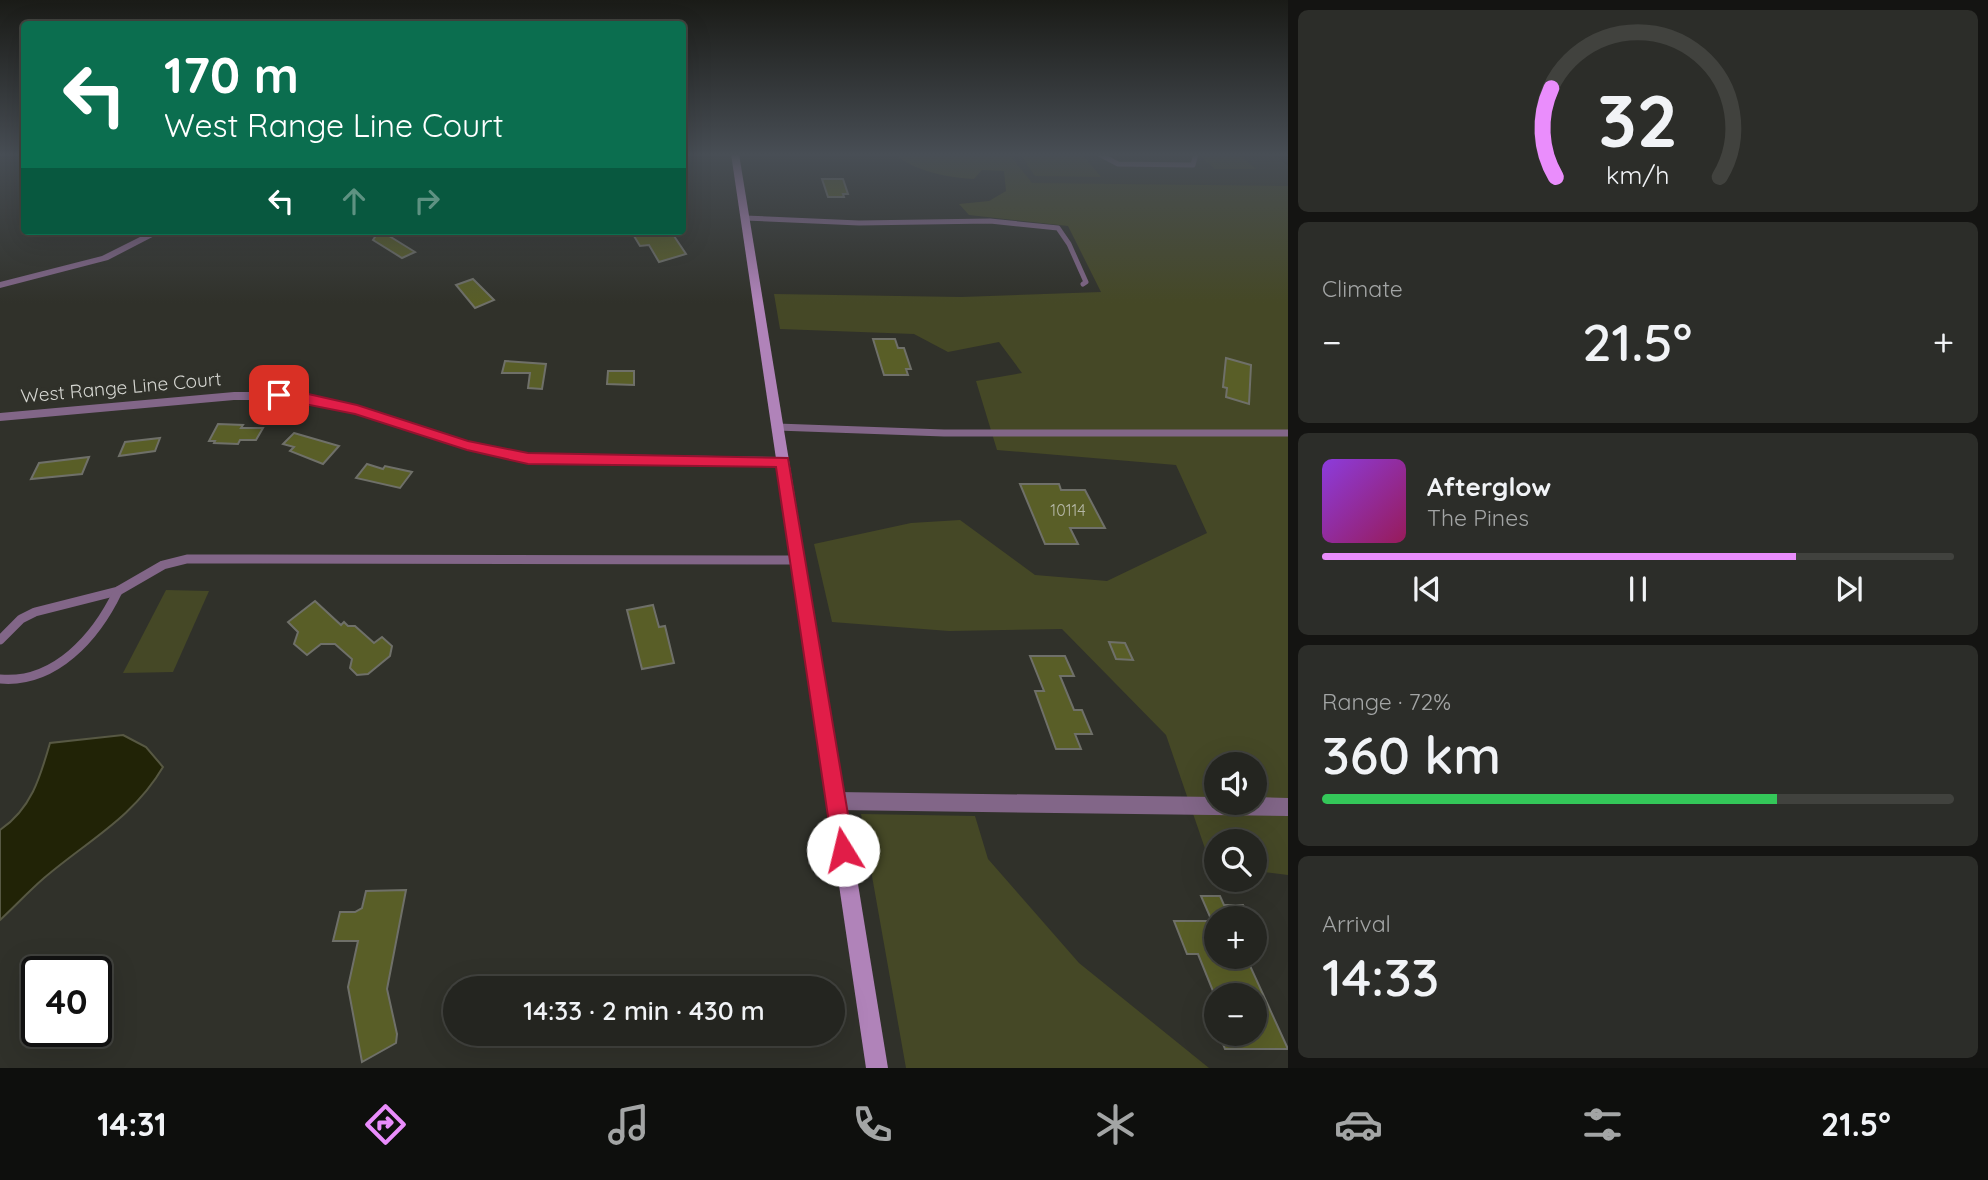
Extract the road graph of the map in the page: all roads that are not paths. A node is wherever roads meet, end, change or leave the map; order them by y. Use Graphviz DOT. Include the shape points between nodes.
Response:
graph roads {
  1 [pos="743,204"];
  2 [pos="745,219"];
  3 [pos="151,235"];
  4 [pos="1083,284"];
  5 [pos="0,285"];
  6 [pos="0,417"];
  7 [pos="777,427"];
  8 [pos="1288,433"];
  9 [pos="782,462"];
  10 [pos="797,560"];
  11 [pos="118,591"];
  12 [pos="0,640"];
  13 [pos="0,678"];
  14 [pos="836,801"];
  15 [pos="1288,807"];
  16 [pos="877,1068"];
  1 -- 2 [label="street"];
  2 -- 4 [label="lane" via="877,223 976,219 1058,228 1086,282"];
  2 -- 7 [label="street"];
  3 -- 5 [label="street" via="104,258"];
  6 -- 9 [label="street, West Range Line Court" via="234,396 295,396 528,458"];
  7 -- 8 [label="lane" via="944,433"];
  7 -- 9 [label="street"];
  9 -- 10 [label="street"];
  10 -- 11 [label="lane" via="187,559 163,565"];
  10 -- 14 [label="street"];
  11 -- 12 [label="lane" via="36,612 21,619"];
  11 -- 13 [label="lane" via="101,623 46,671 32,678"];
  14 -- 15 [label="street"];
  14 -- 16 [label="street"];
}
